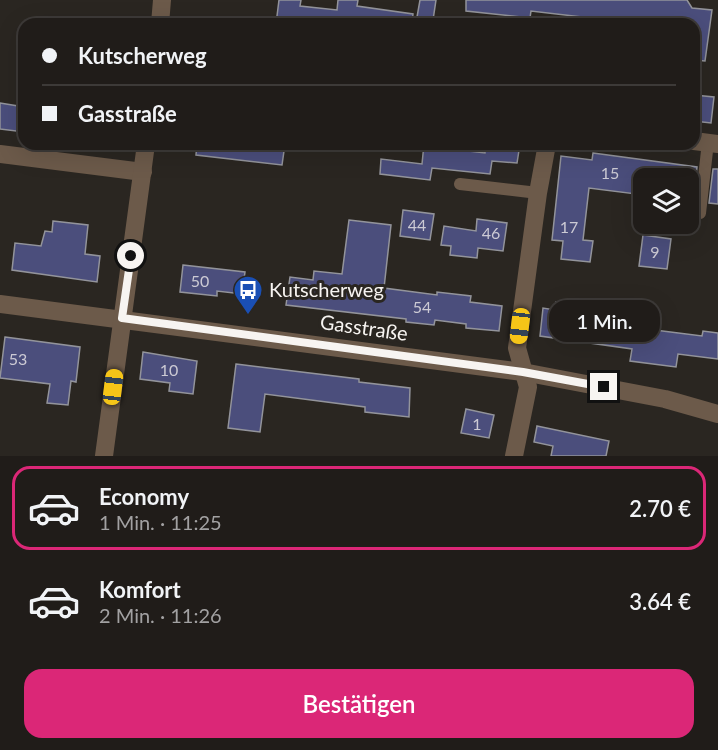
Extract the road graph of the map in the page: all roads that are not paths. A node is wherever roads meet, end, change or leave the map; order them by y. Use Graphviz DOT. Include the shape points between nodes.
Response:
graph roads {
  1 [pos="162,0"];
  2 [pos="160,18"];
  3 [pos="707,142"];
  4 [pos="145,150"];
  5 [pos="547,150"];
  6 [pos="0,154"];
  7 [pos="143,172"];
  8 [pos="460,184"];
  9 [pos="538,193"];
  10 [pos="700,213"];
  11 [pos="0,304"];
  12 [pos="122,318"];
  13 [pos="523,372"];
  14 [pos="718,414"];
  15 [pos="104,456"];
  16 [pos="514,456"];
  1 -- 2 [label="street"];
  3 -- 10 [label="lane"];
  4 -- 7 [label="street"];
  5 -- 9 [label="street"];
  6 -- 7 [label="street"];
  7 -- 12 [label="street"];
  8 -- 9 [label="lane"];
  9 -- 13 [label="street" via="518,348"];
  11 -- 12 [label="street, Gasstraße"];
  12 -- 13 [label="street, Gasstraße"];
  12 -- 15 [label="street"];
  13 -- 14 [label="street, Gasstraße" via="665,399"];
  13 -- 16 [label="street" via="528,387"];
}
